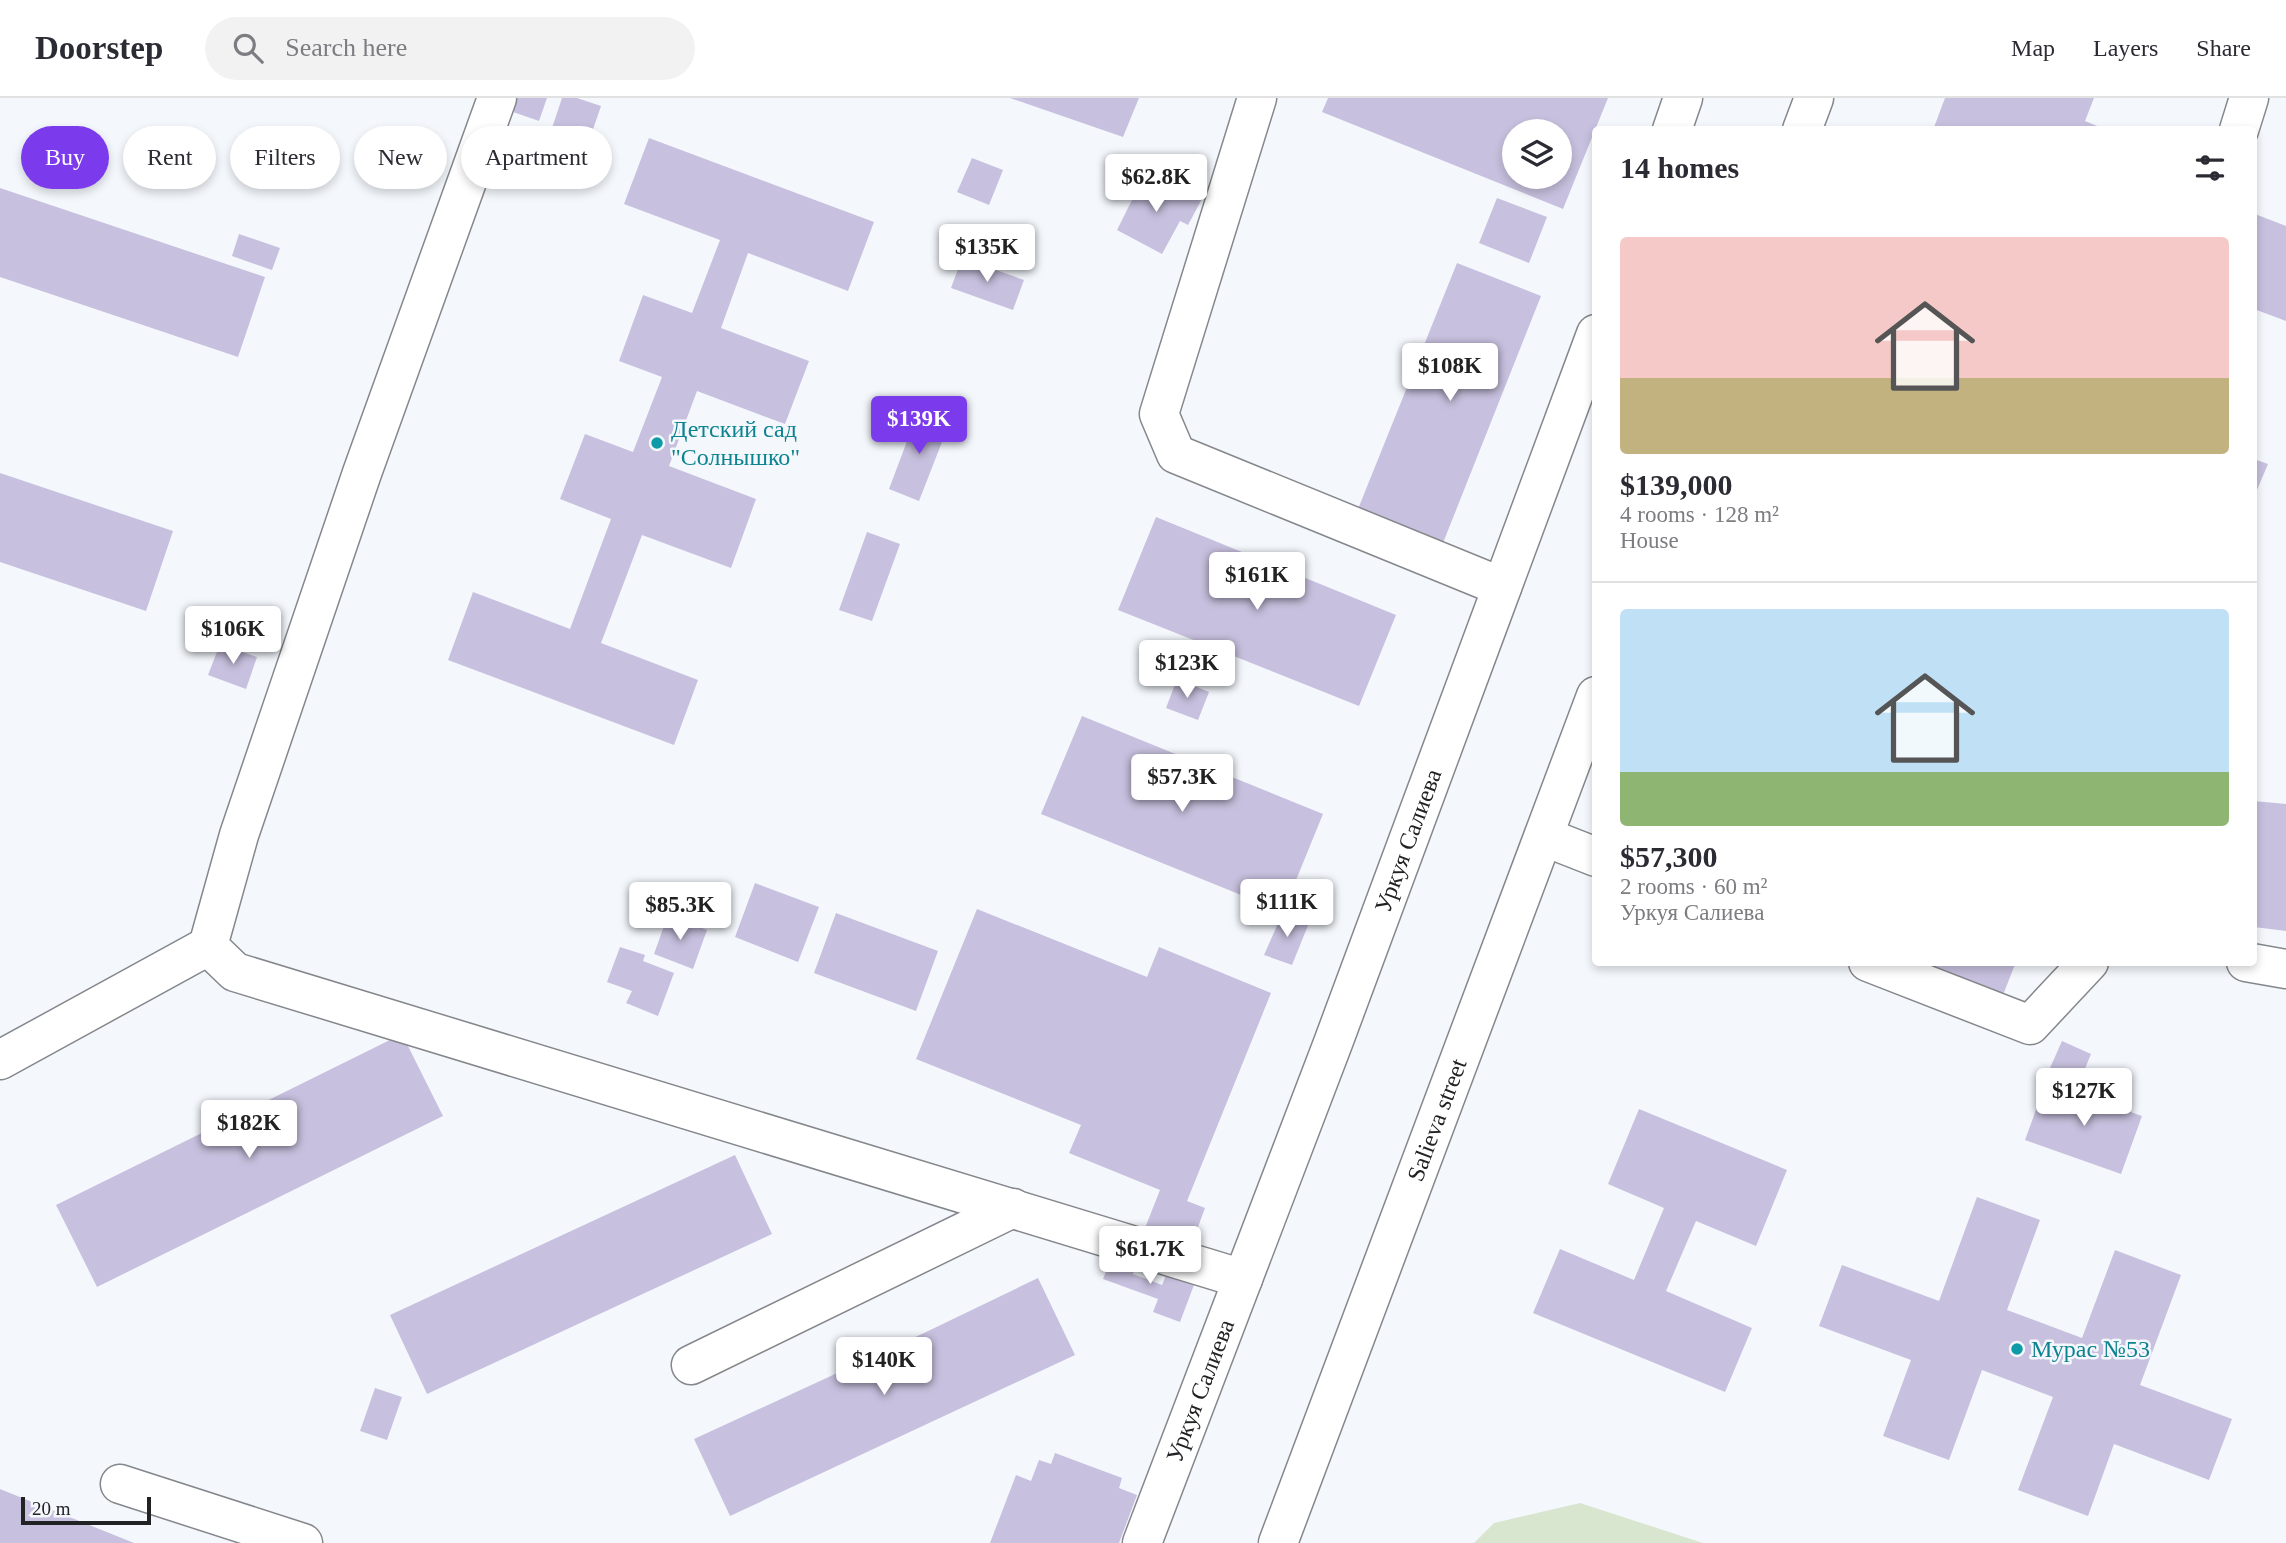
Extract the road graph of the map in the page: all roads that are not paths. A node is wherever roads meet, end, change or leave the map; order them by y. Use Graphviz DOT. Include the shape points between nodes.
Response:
graph roads {
  1 [pos="497,98"];
  2 [pos="1256,98"];
  3 [pos="1683,98"];
  4 [pos="1814,98"];
  5 [pos="2249,98"];
  6 [pos="1673,126"];
  7 [pos="1804,126"];
  8 [pos="2240,126"];
  9 [pos="1592,345"];
  10 [pos="1502,587"];
  11 [pos="1592,707"];
  12 [pos="1545,837"];
  13 [pos="1592,855"];
  14 [pos="208,946"];
  15 [pos="2257,964"];
  16 [pos="1878,966"];
  17 [pos="2085,966"];
  18 [pos="2286,969"];
  19 [pos="0,1060"];
  20 [pos="1013,1208"];
  21 [pos="1243,1279"];
  22 [pos="691,1365"];
  23 [pos="120,1484"];
  24 [pos="303,1543"];
  25 [pos="1142,1543"];
  26 [pos="1278,1543"];
  1 -- 14 [label="street" via="353,498 239,835"];
  2 -- 10 [label="street" via="1159,414 1176,454"];
  3 -- 6 [label="street"];
  4 -- 7 [label="street"];
  5 -- 8 [label="street"];
  9 -- 10 [label="street, Уркуя Салиева"];
  10 -- 21 [label="street, Уркуя Салиева"];
  11 -- 12 [label="street, Salieva street"];
  12 -- 13 [label="street"];
  12 -- 26 [label="street, Salieva street"];
  14 -- 19 [label="street"];
  14 -- 20 [label="street" via="235,972"];
  15 -- 18 [label="street"];
  16 -- 17 [label="street" via="2030,1025"];
  20 -- 21 [label="street"];
  20 -- 22 [label="street"];
  21 -- 25 [label="street, Уркуя Салиева"];
  23 -- 24 [label="street"];
}
